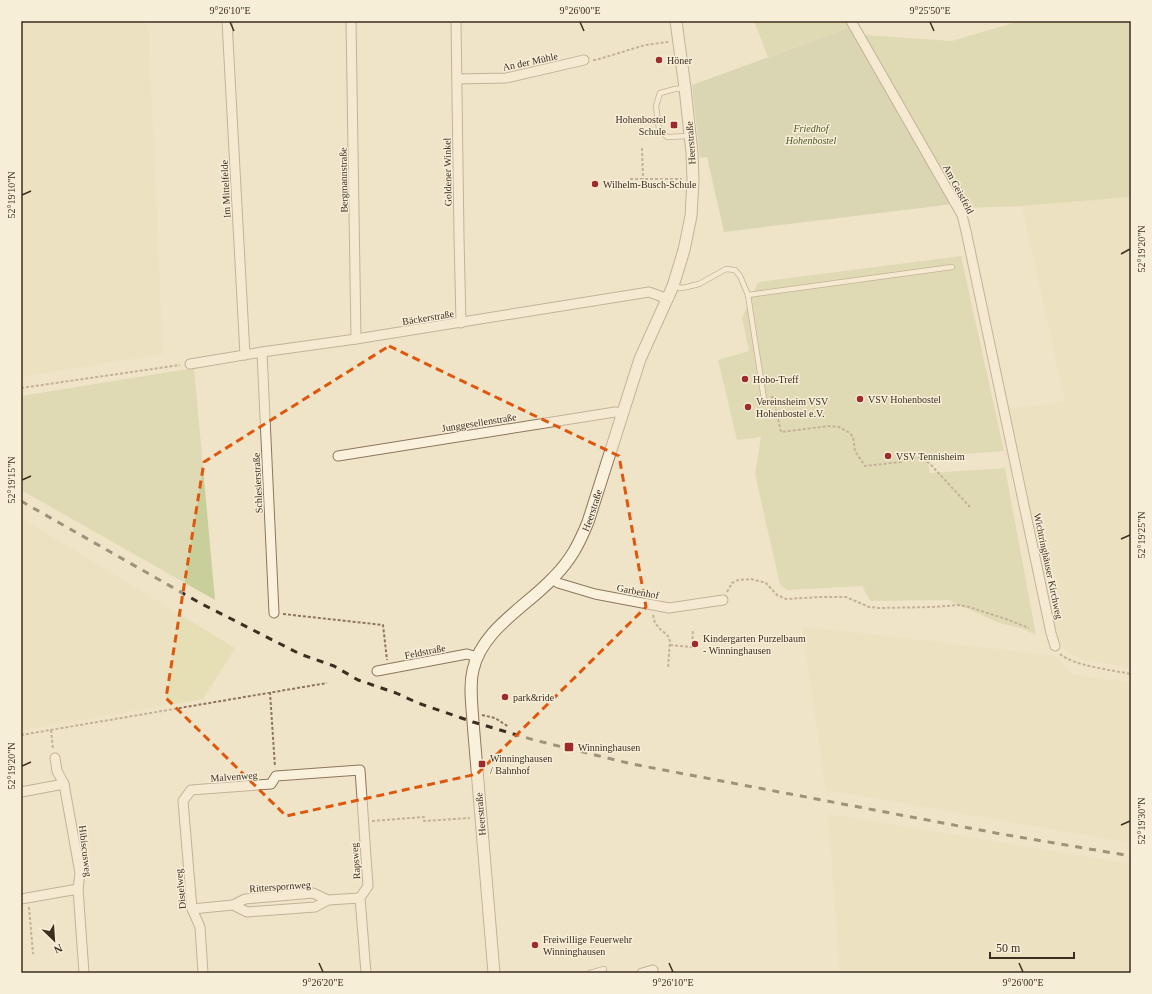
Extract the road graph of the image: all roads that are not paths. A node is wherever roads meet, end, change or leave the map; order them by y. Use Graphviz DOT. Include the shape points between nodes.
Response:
graph roads {
  1 [pos="227,21"];
  2 [pos="351,21"];
  3 [pos="456,21"];
  4 [pos="676,21"];
  5 [pos="851,21"];
  6 [pos="584,60"];
  7 [pos="457,79"];
  8 [pos="685,88"];
  9 [pos="690,136"];
  10 [pos="952,267"];
  11 [pos="674,286"];
  12 [pos="748,295"];
  13 [pos="668,299"];
  14 [pos="461,323"];
  15 [pos="356,339"];
  16 [pos="262,352"];
  17 [pos="244,355"];
  18 [pos="190,364"];
  19 [pos="764,399"];
  20 [pos="1004,409"];
  21 [pos="623,413"];
  22 [pos="338,456"];
  23 [pos="553,579"];
  24 [pos="723,600"];
  25 [pos="274,613"];
  26 [pos="1055,646"];
  27 [pos="477,657"];
  28 [pos="377,671"];
  29 [pos="55,758"];
  30 [pos="360,770"];
  31 [pos="64,784"];
  32 [pos="21,792"];
  33 [pos="183,801"];
  34 [pos="78,889"];
  35 [pos="360,898"];
  36 [pos="24,899"];
  37 [pos="328,900"];
  38 [pos="233,905"];
  39 [pos="192,909"];
  40 [pos="604,969"];
  41 [pos="653,970"];
  42 [pos="84,973"];
  43 [pos="203,973"];
  44 [pos="366,973"];
  45 [pos="494,973"];
  46 [pos="590,973"];
  47 [pos="642,973"];
  1 -- 17 [label="street, Im Mittelfelde"];
  2 -- 15 [label="street, Bergmannstraße"];
  3 -- 7 [label="street, Goldener Winkel"];
  4 -- 8 [label="street, Heerstraße"];
  5 -- 20 [label="street, Am Geistfeld" via="962,215"];
  6 -- 7 [label="street, An der Mühle" via="506,78"];
  7 -- 14 [label="street, Goldener Winkel"];
  8 -- 9 [label="street, Heerstraße"];
  8 -- 9 [label="lane" via="660,93 656,106 659,129 667,138"];
  9 -- 11 [label="street, Heerstraße" via="693,180 691,216"];
  10 -- 12 [label="lane"];
  11 -- 12 [label="lane" via="681,288 700,284 726,269 735,270"];
  11 -- 13 [label="street, Heerstraße"];
  12 -- 19 [label="lane"];
  13 -- 14 [label="street, Bäckerstraße" via="649,292"];
  13 -- 21 [label="street, Heerstraße" via="640,359"];
  14 -- 15 [label="street, Bäckerstraße"];
  15 -- 16 [label="street, Bäckerstraße"];
  16 -- 17 [label="street, Bäckerstraße"];
  16 -- 25 [label="street, Schlesierstraße"];
  17 -- 18 [label="street, Bäckerstraße"];
  20 -- 26 [label="street, Wichtringhäuser Kirchweg"];
  21 -- 22 [label="street, Junggesellenstraße" via="615,412"];
  21 -- 23 [label="street, Heerstraße" via="580,542"];
  23 -- 24 [label="street, Garbenhof" via="558,583 595,594 669,608"];
  23 -- 27 [label="street, Heerstraße" via="499,626"];
  27 -- 28 [label="street, Feldstraße" via="467,654"];
  27 -- 45 [label="street, Heerstraße" via="471,686 472,712"];
  29 -- 31 [label="street, Hibiscusweg" via="57,771"];
  30 -- 33 [label="street, Malvenweg" via="276,776 271,784 191,790"];
  30 -- 35 [label="street, Rapsweg" via="368,886"];
  31 -- 32 [label="street"];
  31 -- 34 [label="street, Hibiscusweg" via="80,873"];
  33 -- 39 [label="street, Distelweg"];
  34 -- 36 [label="street"];
  34 -- 42 [label="street, Hibiscusweg"];
  35 -- 37 [label="street, Ritterspornweg"];
  35 -- 44 [label="street, Rapsweg"];
  37 -- 38 [label="street, Ritterspornweg" via="314,906 247,912"];
  37 -- 38 [label="street, Ritterspornweg" via="313,893 245,899"];
  38 -- 39 [label="street, Ritterspornweg"];
  39 -- 43 [label="street, Distelweg" via="200,927"];
  40 -- 46 [label="lane"];
  41 -- 47 [label="street"];
}
